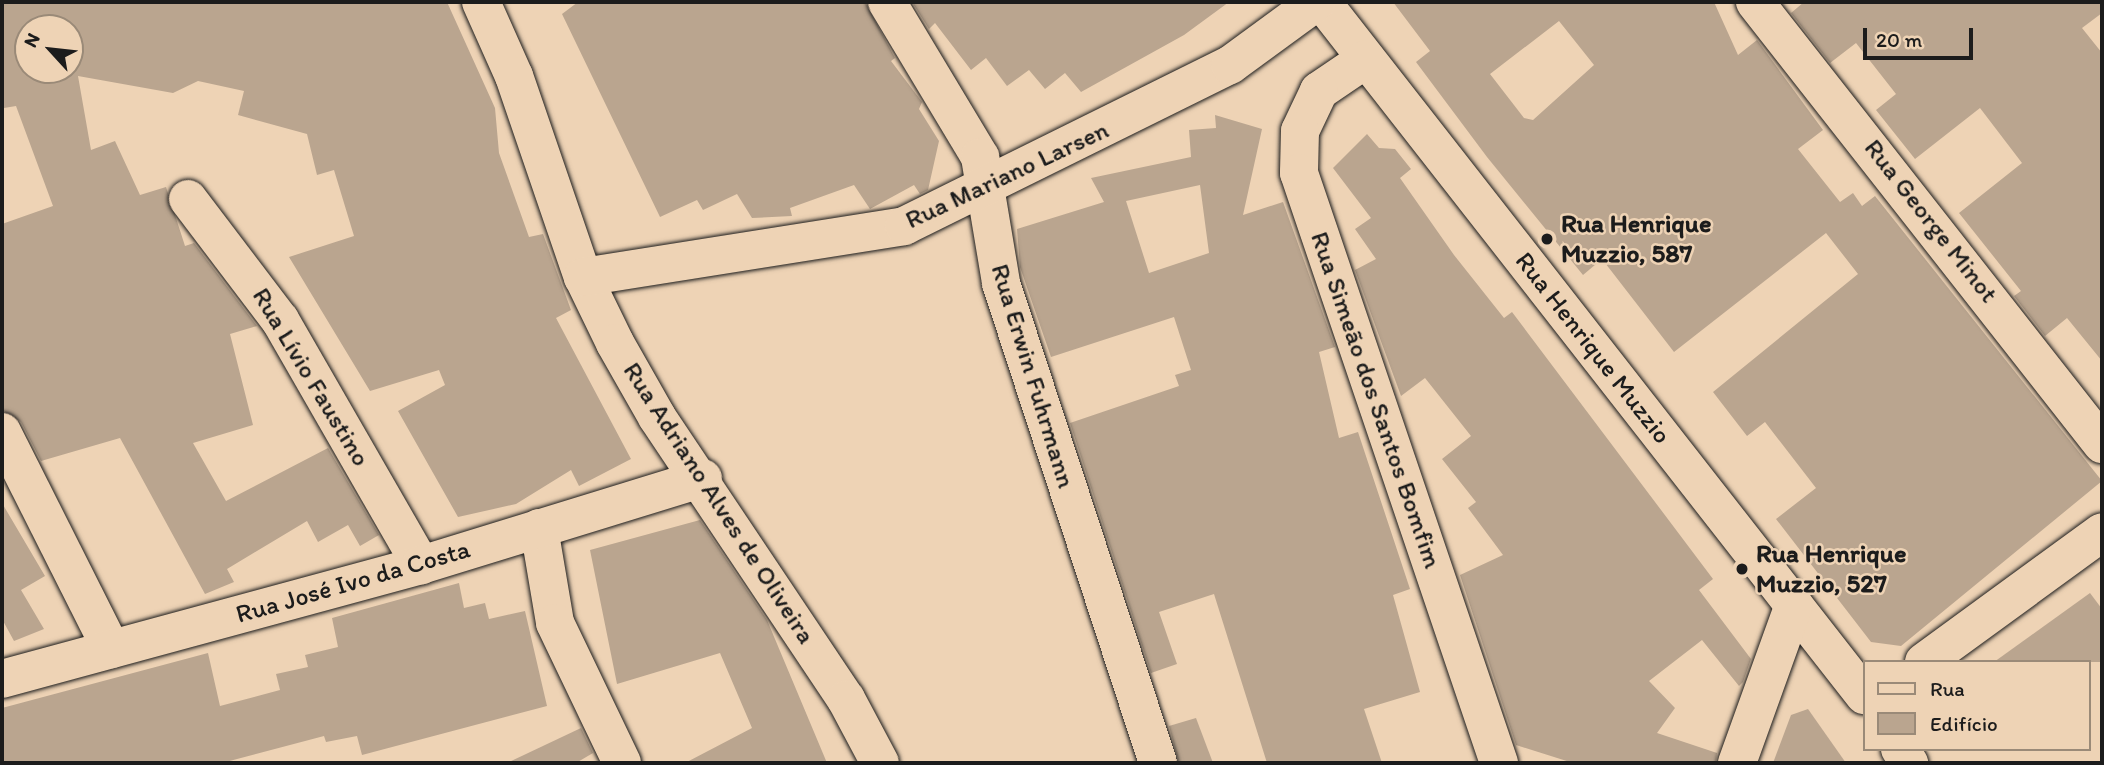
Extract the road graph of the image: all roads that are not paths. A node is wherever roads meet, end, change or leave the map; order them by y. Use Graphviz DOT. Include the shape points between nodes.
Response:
graph roads {
  1 [pos="481,2"];
  2 [pos="887,2"];
  3 [pos="1316,2"];
  4 [pos="1322,2"];
  5 [pos="1755,2"];
  6 [pos="1366,59"];
  7 [pos="983,186"];
  8 [pos="188,199"];
  9 [pos="583,277"];
  10 [pos="2,432"];
  11 [pos="2102,444"];
  12 [pos="703,478"];
  13 [pos="540,528"];
  14 [pos="2102,532"];
  15 [pos="421,565"];
  16 [pos="1794,605"];
  17 [pos="111,649"];
  18 [pos="1927,660"];
  19 [pos="2,679"];
  20 [pos="1862,692"];
  21 [pos="622,763"];
  22 [pos="880,763"];
  23 [pos="1158,763"];
  24 [pos="1499,763"];
  25 [pos="1737,763"];
  1 -- 9 [label="street, Rua Adriano Alves de Oliveira" via="514,76"];
  2 -- 7 [label="street, Rua Erwin Fuhrmann" via="967,129 980,157"];
  3 -- 7 [label="street, Rua Mariano Larsen" via="1219,71"];
  4 -- 6 [label="street, Rua Henrique Muzzio"];
  5 -- 11 [label="street, Rua George Minot"];
  6 -- 16 [label="street, Rua Henrique Muzzio"];
  6 -- 24 [label="street, Rua Simeão dos Santos Bomfim" via="1319,91 1300,131 1299,173"];
  7 -- 9 [label="street, Rua Mariano Larsen" via="904,226"];
  7 -- 23 [label="street, Rua Erwin Fuhrmann" via="1001,283"];
  8 -- 15 [label="street, Rua Lívio Faustino" via="281,320"];
  9 -- 12 [label="street, Rua Adriano Alves de Oliveira" via="657,417"];
  10 -- 17 [label="street"];
  12 -- 13 [label="street, Rua José Ivo da Costa"];
  12 -- 22 [label="street, Rua Adriano Alves de Oliveira" via="846,699"];
  13 -- 15 [label="street, Rua José Ivo da Costa"];
  13 -- 21 [label="street" via="555,623"];
  14 -- 18 [label="street"];
  15 -- 17 [label="street, Rua José Ivo da Costa"];
  16 -- 20 [label="street, Rua Henrique Muzzio"];
  16 -- 25 [label="street"];
  17 -- 19 [label="street, Rua José Ivo da Costa"];
}
